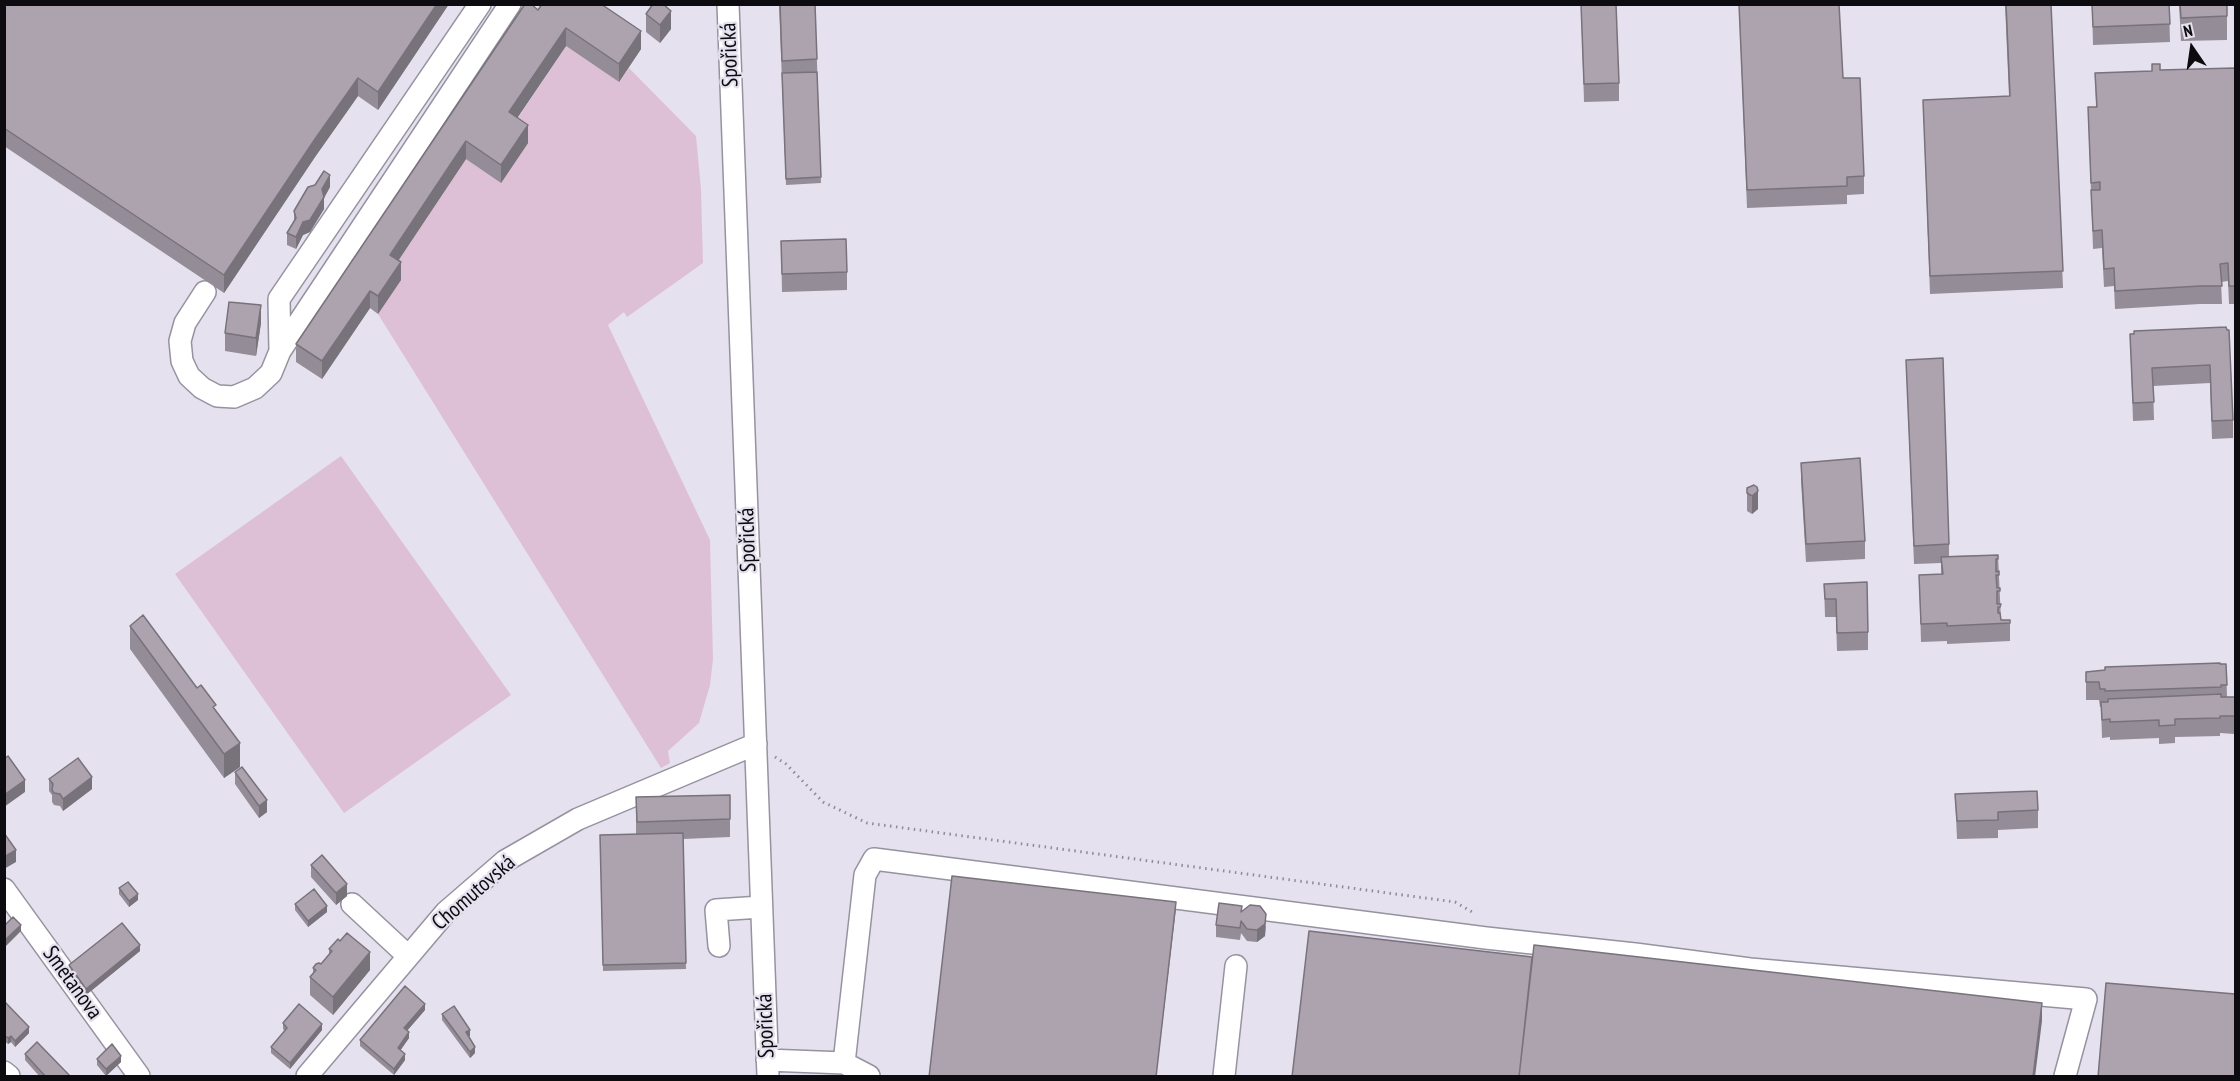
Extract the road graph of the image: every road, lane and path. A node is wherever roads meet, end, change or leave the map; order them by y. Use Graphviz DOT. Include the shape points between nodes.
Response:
graph roads {
  1 [pos="480,4"];
  2 [pos="510,4"];
  3 [pos="728,4"];
  4 [pos="205,292"];
  5 [pos="279,351"];
  6 [pos="756,744"];
  7 [pos="4,889"];
  8 [pos="352,904"];
  9 [pos="761,907"];
  10 [pos="1474,913"];
  11 [pos="718,946"];
  12 [pos="408,956"];
  13 [pos="1236,966"];
  14 [pos="844,1063"];
  15 [pos="767,1069"];
  16 [pos="4,1072"];
  17 [pos="9,1077"];
  18 [pos="139,1077"];
  19 [pos="307,1077"];
  20 [pos="869,1077"];
  21 [pos="1224,1077"];
  22 [pos="2065,1077"];
  1 -- 5 [label="street" via="279,300"];
  2 -- 5 [label="street"];
  3 -- 6 [label="street, Spořická"];
  4 -- 5 [label="street" via="185,323 180,341 182,361 201,388 217,396 234,397 255,388 271,373"];
  6 -- 9 [label="street, Spořická"];
  6 -- 10 [label="path" via="786,764 823,802 867,823 1455,902"];
  6 -- 12 [label="street, Chomutovská" via="578,819 505,861 446,912"];
  7 -- 18 [label="street, Smetanova"];
  8 -- 12 [label="street"];
  9 -- 11 [label="street" via="716,910"];
  9 -- 15 [label="street, Spořická"];
  12 -- 19 [label="street, Chomutovská"];
  13 -- 21 [label="street"];
  14 -- 15 [label="street"];
  14 -- 20 [label="street"];
  14 -- 22 [label="street" via="865,875 874,859 1532,944 1750,969 2086,999"];
  16 -- 17 [label="street"];
}
